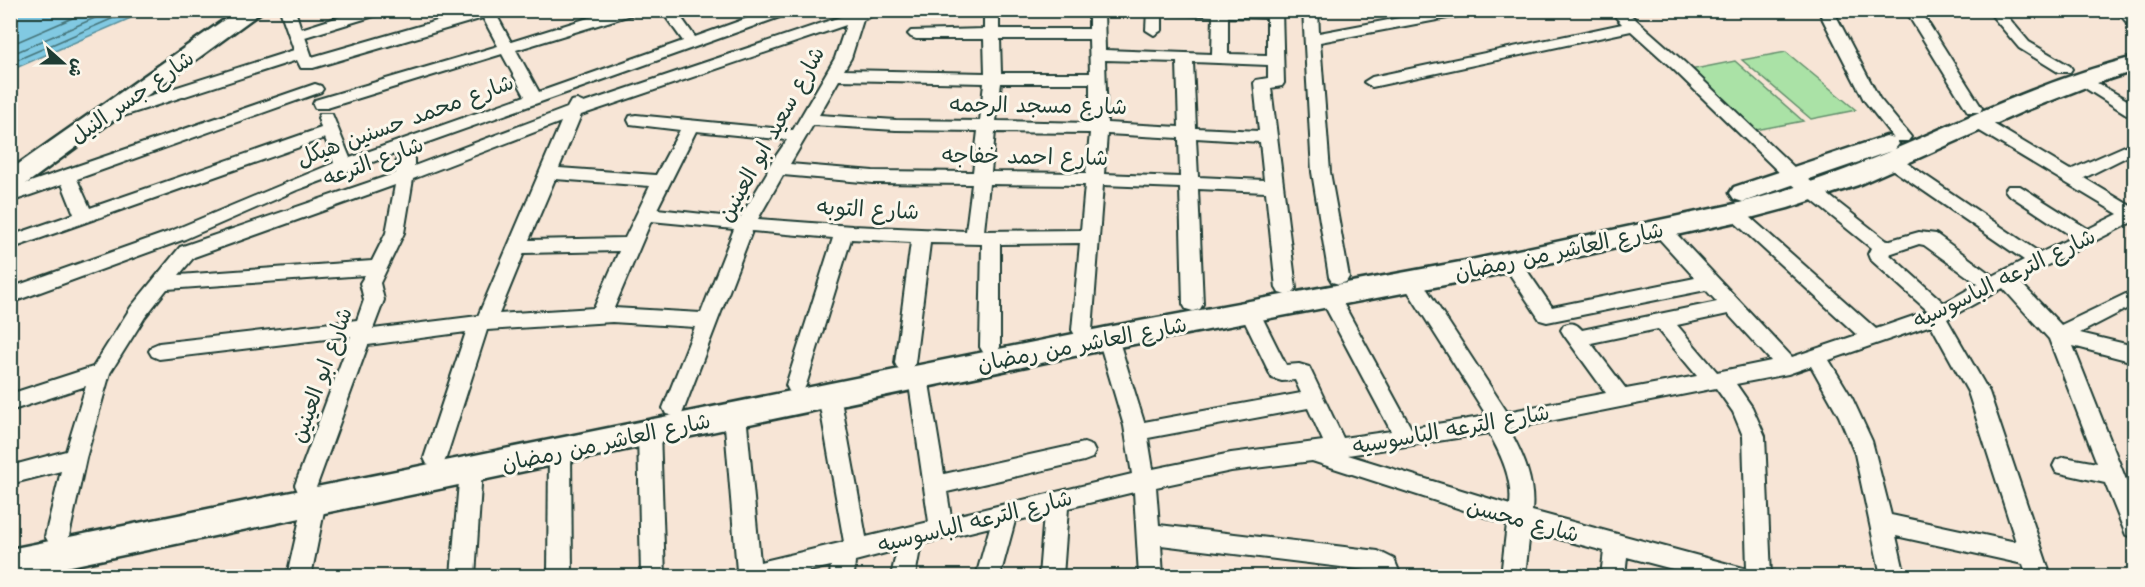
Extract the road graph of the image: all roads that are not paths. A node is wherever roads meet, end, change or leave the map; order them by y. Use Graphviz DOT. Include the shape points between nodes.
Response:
graph roads {
  1 [pos="253,10"];
  2 [pos="287,10"];
  3 [pos="379,10"];
  4 [pos="632,10"];
  5 [pos="668,10"];
  6 [pos="786,10"];
  7 [pos="991,10"];
  8 [pos="1096,10"];
  9 [pos="1154,10"];
  10 [pos="1165,10"];
  11 [pos="1310,10"];
  12 [pos="1469,10"];
  13 [pos="1616,10"];
  14 [pos="1824,10"];
  15 [pos="1912,10"];
  16 [pos="1994,10"];
  17 [pos="2123,10"];
  18 [pos="489,11"];
  19 [pos="1221,11"];
  20 [pos="1274,12"];
  21 [pos="863,14"];
  22 [pos="754,16"];
  23 [pos="2134,22"];
  24 [pos="1633,26"];
  25 [pos="1154,30"];
  26 [pos="916,34"];
  27 [pos="993,34"];
  28 [pos="1098,34"];
  29 [pos="296,35"];
  30 [pos="1312,39"];
  31 [pos="693,44"];
  32 [pos="507,47"];
  33 [pos="2134,48"];
  34 [pos="1098,55"];
  35 [pos="304,58"];
  36 [pos="1185,58"];
  37 [pos="1220,59"];
  38 [pos="1275,60"];
  39 [pos="2134,64"];
  40 [pos="834,75"];
  41 [pos="2073,75"];
  42 [pos="1099,78"];
  43 [pos="993,79"];
  44 [pos="589,81"];
  45 [pos="1371,82"];
  46 [pos="318,97"];
  47 [pos="535,100"];
  48 [pos="2134,111"];
  49 [pos="573,112"];
  50 [pos="106,115"];
  51 [pos="1977,115"];
  52 [pos="808,119"];
  53 [pos="636,120"];
  54 [pos="692,124"];
  55 [pos="986,126"];
  56 [pos="1100,128"];
  57 [pos="331,130"];
  58 [pos="1188,132"];
  59 [pos="797,136"];
  60 [pos="1268,136"];
  61 [pos="406,145"];
  62 [pos="2134,147"];
  63 [pos="1897,149"];
  64 [pos="344,166"];
  65 [pos="776,169"];
  66 [pos="548,173"];
  67 [pos="67,176"];
  68 [pos="404,176"];
  69 [pos="2070,177"];
  70 [pos="981,178"];
  71 [pos="1095,179"];
  72 [pos="660,181"];
  73 [pos="10,183"];
  74 [pos="1189,183"];
  75 [pos="1802,184"];
  76 [pos="1274,186"];
  77 [pos="2014,190"];
  78 [pos="10,196"];
  79 [pos="1735,213"];
  80 [pos="644,214"];
  81 [pos="2133,216"];
  82 [pos="84,217"];
  83 [pos="745,225"];
  84 [pos="1661,229"];
  85 [pos="844,232"];
  86 [pos="921,236"];
  87 [pos="1090,236"];
  88 [pos="982,237"];
  89 [pos="2086,237"];
  90 [pos="10,243"];
  91 [pos="629,244"];
  92 [pos="516,248"];
  93 [pos="1883,249"];
  94 [pos="1466,261"];
  95 [pos="1510,261"];
  96 [pos="2040,262"];
  97 [pos="376,267"];
  98 [pos="1999,281"];
  99 [pos="1412,282"];
  100 [pos="1710,282"];
  101 [pos="160,283"];
  102 [pos="1335,287"];
  103 [pos="1286,288"];
  104 [pos="10,296"];
  105 [pos="2133,299"];
  106 [pos="1193,304"];
  107 [pos="1732,306"];
  108 [pos="1250,312"];
  109 [pos="1559,314"];
  110 [pos="1939,314"];
  111 [pos="600,316"];
  112 [pos="708,321"];
  113 [pos="1663,321"];
  114 [pos="482,323"];
  115 [pos="363,332"];
  116 [pos="1095,334"];
  117 [pos="2058,335"];
  118 [pos="1872,337"];
  119 [pos="1577,338"];
  120 [pos="990,347"];
  121 [pos="159,351"];
  122 [pos="2134,354"];
  123 [pos="1816,357"];
  124 [pos="1788,366"];
  125 [pos="911,370"];
  126 [pos="100,374"];
  127 [pos="1717,380"];
  128 [pos="796,385"];
  129 [pos="829,395"];
  130 [pos="1314,399"];
  131 [pos="1622,399"];
  132 [pos="10,403"];
  133 [pos="674,408"];
  134 [pos="735,414"];
  135 [pos="1498,423"];
  136 [pos="649,432"];
  137 [pos="1136,432"];
  138 [pos="1406,438"];
  139 [pos="1337,448"];
  140 [pos="560,451"];
  141 [pos="1084,452"];
  142 [pos="1312,452"];
  143 [pos="75,458"];
  144 [pos="435,458"];
  145 [pos="2064,466"];
  146 [pos="471,470"];
  147 [pos="10,475"];
  148 [pos="2112,475"];
  149 [pos="1144,480"];
  150 [pos="935,485"];
  151 [pos="310,493"];
  152 [pos="1058,501"];
  153 [pos="1005,514"];
  154 [pos="1521,520"];
  155 [pos="1881,523"];
  156 [pos="2134,527"];
  157 [pos="942,530"];
  158 [pos="1149,534"];
  159 [pos="57,536"];
  160 [pos="910,537"];
  161 [pos="1616,545"];
  162 [pos="10,546"];
  163 [pos="848,560"];
  164 [pos="10,564"];
  165 [pos="2036,566"];
  166 [pos="299,576"];
  167 [pos="463,576"];
  168 [pos="560,576"];
  169 [pos="653,576"];
  170 [pos="747,576"];
  171 [pos="903,576"];
  172 [pos="988,576"];
  173 [pos="1051,576"];
  174 [pos="1151,576"];
  175 [pos="1389,576"];
  176 [pos="1513,576"];
  177 [pos="1613,576"];
  178 [pos="1738,576"];
  179 [pos="1759,576"];
  180 [pos="1893,576"];
  1 -- 50 [label="main road, شارع جسر النيل"];
  2 -- 29 [label="street"];
  3 -- 29 [label="street"];
  4 -- 32 [label="street"];
  5 -- 31 [label="street"];
  6 -- 22 [label="street, شارع محمد حسنين هيكل"];
  7 -- 27 [label="street"];
  8 -- 28 [label="street"];
  9 -- 25 [label="street"];
  10 -- 19 [label="street"];
  11 -- 30 [label="street"];
  12 -- 30 [label="street"];
  13 -- 24 [label="street"];
  14 -- 63 [label="street"];
  15 -- 51 [label="street"];
  16 -- 41 [label="street" via="2024,45"];
  17 -- 23 [label="street"];
  18 -- 32 [label="street"];
  18 -- 35 [label="street"];
  19 -- 20 [label="street"];
  19 -- 37 [label="street"];
  20 -- 38 [label="street"];
  21 -- 40 [label="street, شارع سعيد ابو العينين"];
  21 -- 49 [label="street, شارع الترعه"];
  22 -- 31 [label="street, شارع محمد حسنين هيكل"];
  24 -- 45 [label="street"];
  24 -- 75 [label="street"];
  26 -- 27 [label="street"];
  27 -- 28 [label="street"];
  27 -- 43 [label="street"];
  28 -- 34 [label="street"];
  29 -- 35 [label="street"];
  30 -- 102 [label="street" via="1321,172"];
  31 -- 44 [label="street, شارع محمد حسنين هيكل"];
  32 -- 46 [label="street"];
  32 -- 47 [label="street"];
  33 -- 41 [label="main road, شارع العاشر من رمضان"];
  34 -- 36 [label="street"];
  34 -- 42 [label="street"];
  35 -- 46 [label="street"];
  35 -- 50 [label="street"];
  36 -- 37 [label="street"];
  36 -- 58 [label="street"];
  37 -- 38 [label="street"];
  38 -- 60 [label="street" via="1276,82 1262,83"];
  39 -- 41 [label="main road, شارع العاشر من رمضان"];
  40 -- 43 [label="street"];
  40 -- 52 [label="street, شارع سعيد ابو العينين"];
  41 -- 48 [label="street"];
  41 -- 51 [label="main road, شارع العاشر من رمضان"];
  42 -- 43 [label="street"];
  42 -- 56 [label="street"];
  43 -- 55 [label="street"];
  44 -- 47 [label="street, شارع محمد حسنين هيكل"];
  44 -- 49 [label="street"];
  46 -- 57 [label="street"];
  46 -- 67 [label="street"];
  47 -- 61 [label="street, شارع محمد حسنين هيكل"];
  49 -- 66 [label="street"];
  49 -- 68 [label="street, شارع الترعه"];
  50 -- 73 [label="main road, شارع جسر النيل"];
  51 -- 63 [label="main road, شارع العاشر من رمضان"];
  51 -- 69 [label="street"];
  52 -- 55 [label="street, شارع مسجد الرحمه"];
  52 -- 59 [label="street, شارع سعيد ابو العينين"];
  53 -- 54 [label="street"];
  54 -- 59 [label="street"];
  54 -- 72 [label="street"];
  55 -- 56 [label="street, شارع مسجد الرحمه"];
  55 -- 70 [label="street"];
  56 -- 58 [label="street, شارع مسجد الرحمه"];
  56 -- 71 [label="street"];
  57 -- 64 [label="street"];
  57 -- 82 [label="street"];
  58 -- 60 [label="street, شارع مسجد الرحمه"];
  58 -- 74 [label="street"];
  59 -- 65 [label="street, شارع سعيد ابو العينين"];
  60 -- 76 [label="street"];
  61 -- 64 [label="street, شارع محمد حسنين هيكل"];
  61 -- 68 [label="street, شارع ابو العينين"];
  62 -- 69 [label="street"];
  63 -- 75 [label="main road, شارع العاشر من رمضان"];
  63 -- 96 [label="street"];
  64 -- 104 [label="street, شارع محمد حسنين هيكل" via="178,236"];
  65 -- 70 [label="street, شارع احمد خفاجه" via="873,177"];
  65 -- 83 [label="street, شارع سعيد ابو العينين"];
  66 -- 72 [label="street"];
  66 -- 92 [label="street"];
  67 -- 78 [label="street"];
  67 -- 82 [label="street"];
  68 -- 97 [label="street, شارع ابو العينين" via="395,233"];
  68 -- 101 [label="street, شارع الترعه" via="187,252"];
  69 -- 81 [label="street"];
  70 -- 71 [label="street, شارع احمد خفاجه"];
  70 -- 88 [label="street"];
  71 -- 74 [label="street, شارع احمد خفاجه"];
  71 -- 87 [label="street"];
  72 -- 80 [label="street"];
  74 -- 76 [label="street, شارع احمد خفاجه"];
  74 -- 106 [label="street"];
  75 -- 79 [label="main road, شارع العاشر من رمضان"];
  75 -- 93 [label="street"];
  75 -- 94 [label="main road, شارع العاشر من رمضان" via="1761,188"];
  76 -- 103 [label="street"];
  77 -- 89 [label="street"];
  79 -- 84 [label="main road, شارع العاشر من رمضان"];
  79 -- 118 [label="street"];
  80 -- 83 [label="street, شارع التوبه"];
  80 -- 91 [label="street"];
  81 -- 89 [label="street, شارع الترعه الباسوسيه"];
  82 -- 90 [label="street"];
  83 -- 85 [label="street, شارع التوبه"];
  83 -- 112 [label="street, شارع سعيد ابو العينين"];
  84 -- 95 [label="main road, شارع العاشر من رمضان"];
  84 -- 100 [label="street"];
  85 -- 86 [label="street, شارع التوبه"];
  85 -- 128 [label="street"];
  86 -- 88 [label="street, شارع التوبه"];
  86 -- 125 [label="street"];
  87 -- 88 [label="street, شارع التوبه"];
  87 -- 116 [label="street"];
  88 -- 120 [label="street"];
  89 -- 96 [label="street, شارع الترعه الباسوسيه"];
  91 -- 92 [label="street"];
  91 -- 111 [label="street"];
  92 -- 114 [label="street"];
  93 -- 98 [label="street" via="1925,238"];
  93 -- 110 [label="street" via="1877,254"];
  94 -- 95 [label="main road, شارع العاشر من رمضان"];
  94 -- 99 [label="main road, شارع العاشر من رمضان"];
  94 -- 102 [label="main road, شارع العاشر من رمضان"];
  95 -- 109 [label="street" via="1545,313"];
  96 -- 98 [label="street, شارع الترعه الباسوسيه"];
  97 -- 101 [label="street"];
  97 -- 115 [label="street, شارع ابو العينين" via="370,283 375,298"];
  98 -- 110 [label="street, شارع الترعه الباسوسيه"];
  98 -- 117 [label="street"];
  99 -- 102 [label="main road, شارع العاشر من رمضان"];
  99 -- 135 [label="street"];
  100 -- 107 [label="street"];
  100 -- 109 [label="street"];
  101 -- 126 [label="street, شارع الترعه"];
  102 -- 103 [label="main road, شارع العاشر من رمضان"];
  102 -- 108 [label="main road, شارع العاشر من رمضان"];
  102 -- 138 [label="street"];
  103 -- 106 [label="main road, شارع العاشر من رمضان"];
  105 -- 117 [label="street"];
  106 -- 116 [label="main road, شارع العاشر من رمضان"];
  107 -- 113 [label="street"];
  107 -- 124 [label="street"];
  108 -- 116 [label="main road, شارع العاشر من رمضان"];
  108 -- 130 [label="street" via="1279,372 1302,373"];
  109 -- 119 [label="street"];
  110 -- 118 [label="street, شارع الترعه الباسوسيه"];
  110 -- 165 [label="street" via="1978,392"];
  111 -- 112 [label="street"];
  111 -- 114 [label="street"];
  112 -- 133 [label="street, شارع سعيد ابو العينين"];
  113 -- 119 [label="street"];
  113 -- 127 [label="street"];
  114 -- 115 [label="street"];
  114 -- 144 [label="street"];
  115 -- 121 [label="street"];
  115 -- 151 [label="street, شارع ابو العينين"];
  116 -- 120 [label="main road, شارع العاشر من رمضان"];
  116 -- 125 [label="main road, شارع العاشر من رمضان"];
  116 -- 137 [label="street"];
  117 -- 122 [label="street"];
  117 -- 148 [label="street"];
  118 -- 123 [label="street, شارع الترعه الباسوسيه"];
  119 -- 131 [label="street"];
  120 -- 125 [label="main road, شارع العاشر من رمضان"];
  123 -- 124 [label="street, شارع الترعه الباسوسيه"];
  123 -- 155 [label="street" via="1845,403 1860,437"];
  124 -- 127 [label="street, شارع الترعه الباسوسيه"];
  125 -- 128 [label="main road, شارع العاشر من رمضان"];
  125 -- 129 [label="main road, شارع العاشر من رمضان"];
  125 -- 150 [label="street"];
  126 -- 132 [label="street"];
  126 -- 143 [label="street, شارع الترعه"];
  127 -- 131 [label="street, شارع الترعه الباسوسيه"];
  127 -- 179 [label="street" via="1741,407 1754,436"];
  128 -- 133 [label="main road, شارع العاشر من رمضان"];
  129 -- 134 [label="main road, شارع العاشر من رمضان"];
  129 -- 163 [label="street"];
  130 -- 137 [label="street"];
  130 -- 139 [label="street"];
  131 -- 135 [label="street, شارع الترعه الباسوسيه"];
  133 -- 144 [label="main road, شارع العاشر من رمضان"];
  134 -- 136 [label="main road, شارع العاشر من رمضان"];
  134 -- 170 [label="street"];
  135 -- 138 [label="street, شارع الترعه الباسوسيه"];
  135 -- 154 [label="street" via="1518,470"];
  136 -- 140 [label="main road, شارع العاشر من رمضان"];
  136 -- 169 [label="street"];
  137 -- 149 [label="street"];
  138 -- 139 [label="street, شارع الترعه الباسوسيه"];
  139 -- 142 [label="street, شارع الترعه الباسوسيه"];
  140 -- 146 [label="main road, شارع العاشر من رمضان"];
  140 -- 168 [label="street"];
  141 -- 150 [label="street"];
  142 -- 149 [label="street, شارع الترعه الباسوسيه" via="1231,462"];
  142 -- 154 [label="street, شارع محسن"];
  143 -- 147 [label="street"];
  143 -- 159 [label="street, شارع الترعه"];
  144 -- 151 [label="main road, شارع العاشر من رمضان"];
  145 -- 148 [label="street"];
  146 -- 151 [label="main road, شارع العاشر من رمضان"];
  146 -- 167 [label="street"];
  148 -- 156 [label="street"];
  149 -- 152 [label="street, شارع الترعه الباسوسيه"];
  149 -- 158 [label="street"];
  150 -- 157 [label="street"];
  151 -- 159 [label="main road, شارع العاشر من رمضان"];
  151 -- 164 [label="main road, شارع العاشر من رمضان"];
  151 -- 166 [label="street, شارع ابو العينين"];
  152 -- 153 [label="street, شارع الترعه الباسوسيه"];
  152 -- 173 [label="street"];
  153 -- 157 [label="street, شارع الترعه الباسوسيه"];
  153 -- 172 [label="street"];
  154 -- 161 [label="street, شارع محسن"];
  154 -- 176 [label="street"];
  155 -- 165 [label="street"];
  155 -- 180 [label="street"];
  157 -- 160 [label="street, شارع الترعه الباسوسيه"];
  158 -- 174 [label="street"];
  158 -- 175 [label="street" via="1378,561 1386,566"];
  159 -- 162 [label="main road, شارع العاشر من رمضان"];
  160 -- 163 [label="street, شارع الترعه الباسوسيه"];
  160 -- 171 [label="street"];
  161 -- 177 [label="street"];
  161 -- 178 [label="street, شارع محسن"];
  163 -- 170 [label="street, شارع الترعه الباسوسيه"];
}
